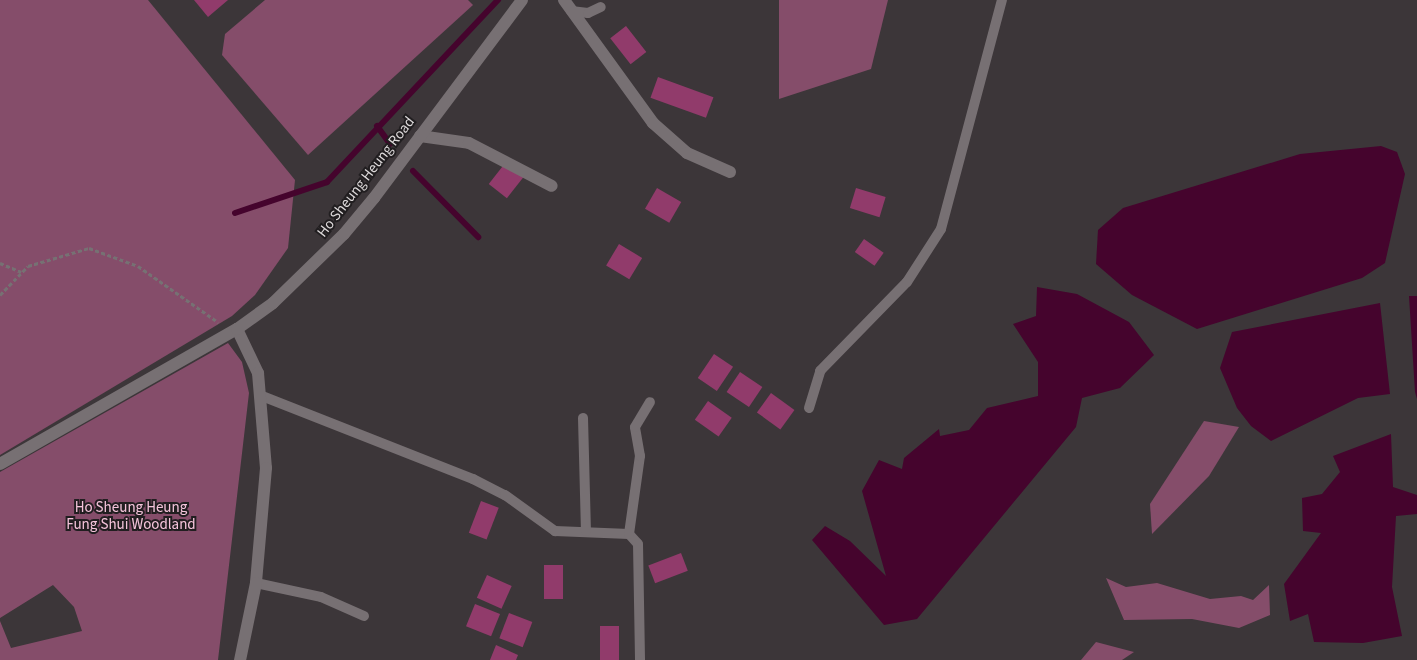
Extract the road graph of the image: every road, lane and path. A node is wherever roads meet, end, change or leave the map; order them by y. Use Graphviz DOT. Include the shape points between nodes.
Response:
graph roads {
  1 [pos="522,0"];
  2 [pos="564,0"];
  3 [pos="1002,0"];
  4 [pos="601,7"];
  5 [pos="571,11"];
  6 [pos="420,136"];
  7 [pos="730,172"];
  8 [pos="552,186"];
  9 [pos="0,263"];
  10 [pos="22,272"];
  11 [pos="0,295"];
  12 [pos="237,330"];
  13 [pos="262,396"];
  14 [pos="650,402"];
  15 [pos="809,408"];
  16 [pos="583,418"];
  17 [pos="0,464"];
  18 [pos="586,531"];
  19 [pos="629,534"];
  20 [pos="256,583"];
  21 [pos="364,616"];
  22 [pos="240,660"];
  23 [pos="640,660"];
  1 -- 6 [label="street, Ho Sheung Heung Road"];
  2 -- 5 [label="street"];
  3 -- 15 [label="lane" via="941,229 907,282 820,371"];
  4 -- 5 [label="lane" via="588,13"];
  5 -- 7 [label="street" via="653,122 687,153"];
  6 -- 8 [label="street" via="469,143"];
  6 -- 12 [label="street, Ho Sheung Heung Road" via="344,234 273,303"];
  9 -- 10 [label="path"];
  10 -- 11 [label="path"];
  10 -- 12 [label="path" via="89,248 138,266 207,317"];
  12 -- 13 [label="street" via="252,356"];
  12 -- 17 [label="street, Ho Sheung Heung Road"];
  13 -- 18 [label="lane" via="473,479 505,494 555,531"];
  13 -- 20 [label="street" via="266,496"];
  14 -- 19 [label="lane" via="635,427 640,456"];
  16 -- 18 [label="lane"];
  18 -- 19 [label="lane"];
  19 -- 23 [label="lane" via="638,544"];
  20 -- 21 [label="lane" via="321,597"];
  20 -- 22 [label="street"];
}
